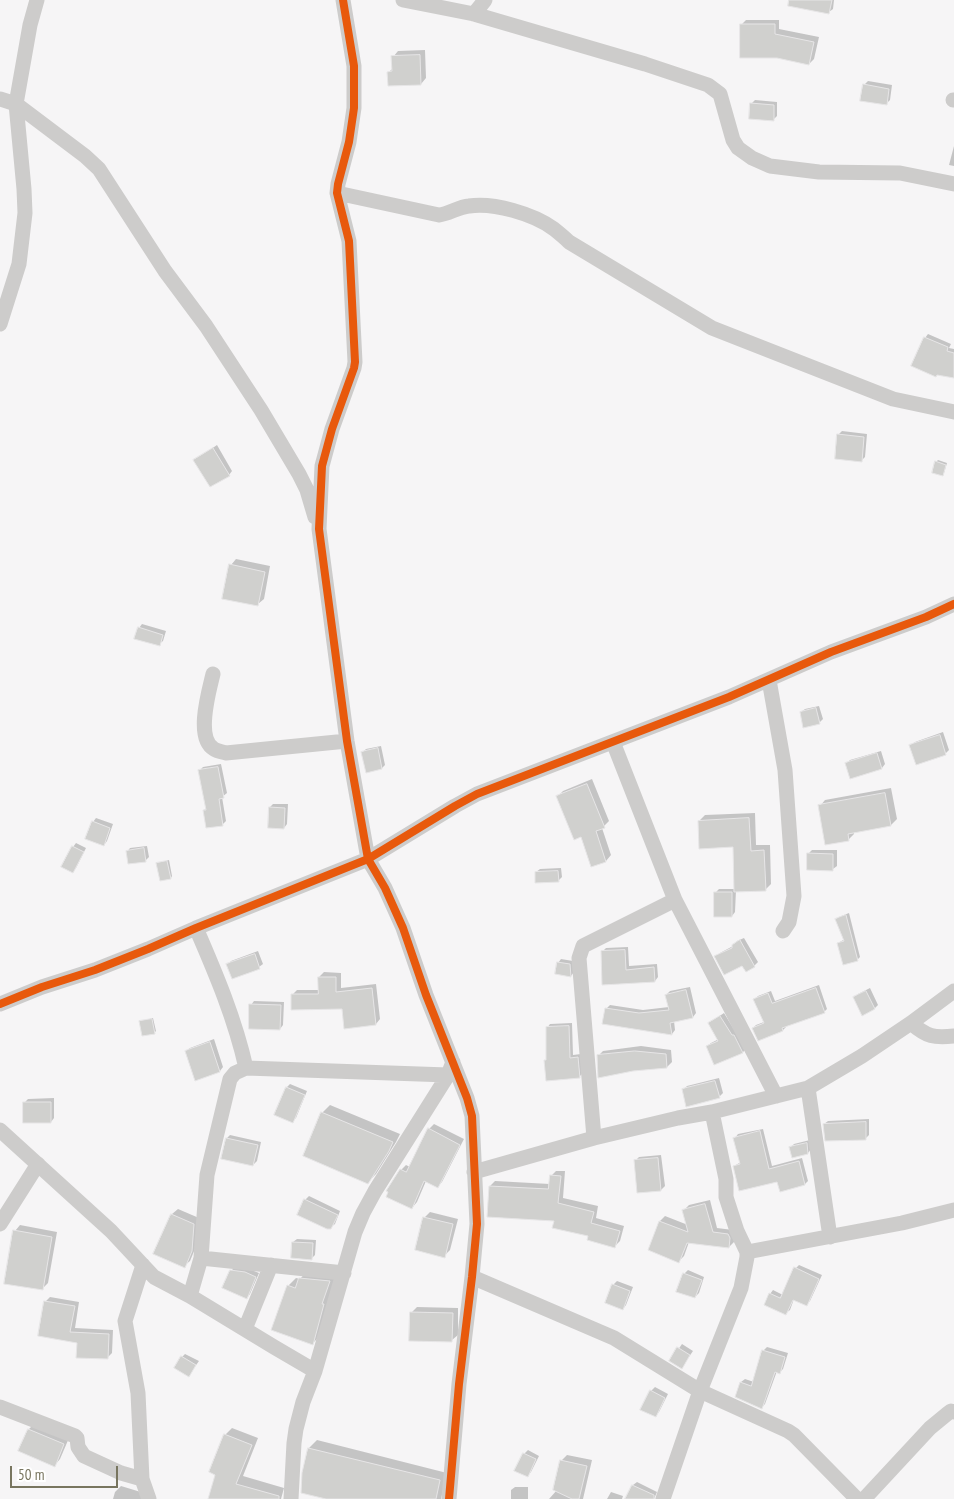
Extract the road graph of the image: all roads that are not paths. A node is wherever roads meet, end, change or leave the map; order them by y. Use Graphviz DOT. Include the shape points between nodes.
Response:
graph roads {
  1 [pos="37,0"];
  2 [pos="343,0"];
  3 [pos="403,0"];
  4 [pos="485,0"];
  5 [pos="474,14"];
  6 [pos="0,99"];
  7 [pos="16,104"];
  8 [pos="954,184"];
  9 [pos="337,193"];
  10 [pos="0,324"];
  11 [pos="954,412"];
  12 [pos="318,529"];
  13 [pos="954,604"];
  14 [pos="213,674"];
  15 [pos="769,680"];
  16 [pos="347,741"];
  17 [pos="612,742"];
  18 [pos="368,859"];
  19 [pos="675,900"];
  20 [pos="196,928"];
  21 [pos="783,931"];
  22 [pos="954,991"];
  23 [pos="0,1004"];
  24 [pos="911,1023"];
  25 [pos="954,1036"];
  26 [pos="246,1068"];
  27 [pos="450,1069"];
  28 [pos="808,1088"];
  29 [pos="776,1096"];
  30 [pos="712,1112"];
  31 [pos="0,1130"];
  32 [pos="594,1138"];
  33 [pos="38,1164"];
  34 [pos="474,1172"];
  35 [pos="954,1210"];
  36 [pos="0,1224"];
  37 [pos="830,1237"];
  38 [pos="746,1252"];
  39 [pos="201,1258"];
  40 [pos="143,1265"];
  41 [pos="271,1265"];
  42 [pos="344,1273"];
  43 [pos="472,1277"];
  44 [pos="190,1296"];
  45 [pos="245,1329"];
  46 [pos="315,1371"];
  47 [pos="700,1391"];
  48 [pos="0,1408"];
  49 [pos="954,1412"];
  50 [pos="142,1480"];
  51 [pos="149,1499"];
  52 [pos="291,1499"];
  53 [pos="449,1499"];
  54 [pos="663,1499"];
  55 [pos="857,1499"];
  56 [pos="864,1499"];
  1 -- 7 [label="street"];
  2 -- 9 [label="street" via="354,66 354,108"];
  3 -- 5 [label="street"];
  4 -- 5 [label="street"];
  5 -- 8 [label="street" via="708,85 720,94 738,148 770,166 819,172 900,173"];
  6 -- 7 [label="street"];
  7 -- 10 [label="street" via="25,213 19,264"];
  7 -- 12 [label="street" via="99,169 261,410 307,490"];
  9 -- 11 [label="street" via="439,215 470,205 494,206 519,213 554,228 569,242 712,328 893,399"];
  9 -- 12 [label="street" via="349,240 355,362 322,466"];
  12 -- 16 [label="street"];
  13 -- 15 [label="street"];
  14 -- 16 [label="street" via="204,728 206,741 214,750 226,753"];
  15 -- 17 [label="street"];
  15 -- 21 [label="street" via="785,770 794,896 789,922"];
  16 -- 18 [label="street"];
  17 -- 18 [label="street" via="477,794"];
  17 -- 19 [label="street"];
  18 -- 20 [label="street"];
  18 -- 27 [label="street" via="403,928"];
  19 -- 29 [label="street"];
  19 -- 32 [label="street" via="583,946 580,952"];
  20 -- 23 [label="street"];
  20 -- 26 [label="street" via="219,980 240,1039"];
  22 -- 24 [label="street"];
  24 -- 25 [label="street" via="928,1035"];
  24 -- 28 [label="street"];
  26 -- 27 [label="street"];
  26 -- 39 [label="street" via="230,1079 206,1175"];
  27 -- 34 [label="street" via="467,1098 472,1116"];
  27 -- 42 [label="street" via="362,1213"];
  28 -- 29 [label="street"];
  28 -- 37 [label="street"];
  29 -- 30 [label="street"];
  30 -- 32 [label="street"];
  30 -- 38 [label="street" via="726,1179 727,1202"];
  31 -- 33 [label="street"];
  32 -- 34 [label="street"];
  33 -- 36 [label="street"];
  33 -- 40 [label="street"];
  34 -- 43 [label="street" via="477,1224"];
  35 -- 37 [label="street"];
  37 -- 38 [label="street"];
  38 -- 47 [label="street" via="741,1288"];
  39 -- 41 [label="street"];
  39 -- 44 [label="street"];
  40 -- 44 [label="street" via="154,1277"];
  40 -- 50 [label="street" via="125,1322 138,1393"];
  41 -- 42 [label="street"];
  41 -- 45 [label="street"];
  42 -- 46 [label="street"];
  43 -- 47 [label="street" via="614,1338"];
  43 -- 53 [label="street"];
  44 -- 45 [label="street"];
  45 -- 46 [label="street"];
  46 -- 52 [label="street" via="303,1402 294,1442"];
  47 -- 54 [label="street"];
  47 -- 55 [label="street" via="794,1435"];
  48 -- 50 [label="street" via="75,1436 84,1456"];
  49 -- 56 [label="street" via="930,1428"];
  50 -- 51 [label="street"];
}
